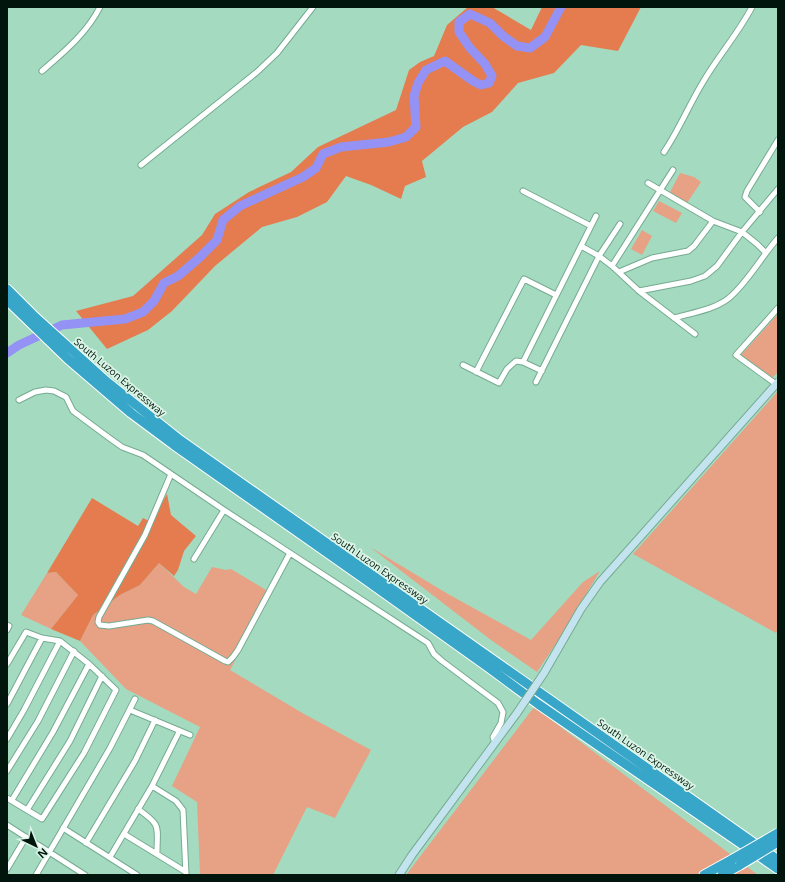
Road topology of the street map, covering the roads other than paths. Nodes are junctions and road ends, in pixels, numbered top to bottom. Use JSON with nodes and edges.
{"nodes":[{"id":1,"x":100,"y":7,"type":"edge"},
{"id":2,"x":313,"y":7,"type":"edge"},
{"id":3,"x":752,"y":7,"type":"edge"},
{"id":4,"x":42,"y":71,"type":"dead end"},
{"id":5,"x":778,"y":140,"type":"edge"},
{"id":6,"x":664,"y":152,"type":"dead end"},
{"id":7,"x":142,"y":165,"type":"dead end"},
{"id":8,"x":673,"y":170,"type":"dead end"},
{"id":9,"x":648,"y":183,"type":"dead end"},
{"id":10,"x":778,"y":189,"type":"edge"},
{"id":11,"x":660,"y":190,"type":"junction"},
{"id":12,"x":523,"y":191,"type":"dead end"},
{"id":13,"x":760,"y":212,"type":"junction"},
{"id":14,"x":596,"y":216,"type":"dead end"},
{"id":15,"x":712,"y":220,"type":"junction"},
{"id":16,"x":620,"y":224,"type":"dead end"},
{"id":17,"x":591,"y":226,"type":"junction"},
{"id":18,"x":742,"y":232,"type":"junction"},
{"id":19,"x":778,"y":238,"type":"edge"},
{"id":20,"x":581,"y":246,"type":"junction"},
{"id":21,"x":765,"y":252,"type":"junction"},
{"id":22,"x":598,"y":256,"type":"junction"},
{"id":23,"x":612,"y":266,"type":"junction"},
{"id":24,"x":619,"y":272,"type":"junction"},
{"id":25,"x":7,"y":289,"type":"edge"},
{"id":26,"x":639,"y":290,"type":"junction"},
{"id":27,"x":556,"y":295,"type":"junction"},
{"id":28,"x":7,"y":300,"type":"edge"},
{"id":29,"x":778,"y":308,"type":"edge"},
{"id":30,"x":30,"y":318,"type":"junction"},
{"id":31,"x":674,"y":318,"type":"junction"},
{"id":32,"x":695,"y":334,"type":"dead end"},
{"id":33,"x":72,"y":357,"type":"junction"},
{"id":34,"x":522,"y":362,"type":"junction"},
{"id":35,"x":462,"y":365,"type":"dead end"},
{"id":36,"x":542,"y":371,"type":"junction"},
{"id":37,"x":476,"y":372,"type":"junction"},
{"id":38,"x":536,"y":382,"type":"dead end"},
{"id":39,"x":777,"y":383,"type":"edge"},
{"id":40,"x":19,"y":400,"type":"dead end"},
{"id":41,"x":171,"y":474,"type":"junction"},
{"id":42,"x":224,"y":510,"type":"junction"},
{"id":43,"x":290,"y":553,"type":"junction"},
{"id":44,"x":194,"y":559,"type":"dead end"},
{"id":45,"x":7,"y":625,"type":"edge"},
{"id":46,"x":7,"y":630,"type":"edge"},
{"id":47,"x":42,"y":638,"type":"junction"},
{"id":48,"x":60,"y":641,"type":"junction"},
{"id":49,"x":74,"y":651,"type":"junction"},
{"id":50,"x":7,"y":664,"type":"edge"},
{"id":51,"x":89,"y":664,"type":"junction"},
{"id":52,"x":102,"y":676,"type":"junction"},
{"id":53,"x":135,"y":699,"type":"dead end"},
{"id":54,"x":7,"y":704,"type":"edge"},
{"id":55,"x":130,"y":710,"type":"junction"},
{"id":56,"x":155,"y":720,"type":"junction"},
{"id":57,"x":180,"y":732,"type":"junction"},
{"id":58,"x":190,"y":735,"type":"dead end"},
{"id":59,"x":7,"y":739,"type":"edge"},
{"id":60,"x":494,"y":742,"type":"junction"},
{"id":61,"x":7,"y":771,"type":"edge"},
{"id":62,"x":152,"y":786,"type":"junction"},
{"id":63,"x":9,"y":799,"type":"edge"},
{"id":64,"x":138,"y":809,"type":"junction"},
{"id":65,"x":27,"y":810,"type":"junction"},
{"id":66,"x":7,"y":825,"type":"edge"},
{"id":67,"x":63,"y":828,"type":"junction"},
{"id":68,"x":778,"y":833,"type":"edge"},
{"id":69,"x":124,"y":834,"type":"junction"},
{"id":70,"x":26,"y":837,"type":"junction"},
{"id":71,"x":778,"y":842,"type":"edge"},
{"id":72,"x":86,"y":843,"type":"junction"},
{"id":73,"x":50,"y":852,"type":"junction"},
{"id":74,"x":157,"y":853,"type":"junction"},
{"id":75,"x":110,"y":857,"type":"junction"},
{"id":76,"x":778,"y":860,"type":"edge"},
{"id":77,"x":9,"y":861,"type":"edge"},
{"id":78,"x":736,"y":862,"type":"junction"},
{"id":79,"x":76,"y":869,"type":"junction"},
{"id":80,"x":778,"y":869,"type":"edge"},
{"id":81,"x":7,"y":870,"type":"edge"},
{"id":82,"x":186,"y":874,"type":"edge"},
{"id":83,"x":36,"y":875,"type":"edge"},
{"id":84,"x":72,"y":875,"type":"edge"},
{"id":85,"x":85,"y":875,"type":"edge"},
{"id":86,"x":137,"y":875,"type":"edge"},
{"id":87,"x":399,"y":875,"type":"edge"},
{"id":88,"x":704,"y":875,"type":"edge"},
{"id":89,"x":722,"y":875,"type":"edge"}],
"edges":[{"from":1,"to":4,"type":"street"},
{"from":2,"to":7,"type":"street"},
{"from":3,"to":6,"type":"street"},
{"from":5,"to":13,"type":"street"},
{"from":8,"to":11,"type":"street"},
{"from":9,"to":11,"type":"street"},
{"from":10,"to":13,"type":"street"},
{"from":11,"to":15,"type":"street"},
{"from":11,"to":23,"type":"street"},
{"from":12,"to":17,"type":"street"},
{"from":13,"to":18,"type":"street"},
{"from":14,"to":17,"type":"street"},
{"from":15,"to":18,"type":"street"},
{"from":15,"to":24,"type":"street"},
{"from":16,"to":22,"type":"street"},
{"from":17,"to":20,"type":"street"},
{"from":18,"to":21,"type":"street"},
{"from":18,"to":26,"type":"street"},
{"from":19,"to":21,"type":"street"},
{"from":20,"to":22,"type":"street"},
{"from":20,"to":27,"type":"street"},
{"from":21,"to":31,"type":"street"},
{"from":22,"to":23,"type":"street"},
{"from":22,"to":36,"type":"street"},
{"from":23,"to":24,"type":"street"},
{"from":24,"to":26,"type":"street"},
{"from":25,"to":30,"type":"highway","name":"South Luzon Expressway"},
{"from":26,"to":31,"type":"street"},
{"from":27,"to":34,"type":"street"},
{"from":27,"to":37,"type":"street"},
{"from":28,"to":30,"type":"highway","name":"South Luzon Expressway"},
{"from":29,"to":39,"type":"street"},
{"from":30,"to":33,"type":"highway","name":"South Luzon Expressway"},
{"from":31,"to":32,"type":"street"},
{"from":33,"to":76,"type":"highway","name":"South Luzon Expressway"},
{"from":33,"to":80,"type":"highway","name":"South Luzon Expressway"},
{"from":34,"to":36,"type":"street"},
{"from":34,"to":37,"type":"street"},
{"from":35,"to":37,"type":"street"},
{"from":36,"to":38,"type":"street"},
{"from":39,"to":60,"type":"street","bridge":true},
{"from":40,"to":41,"type":"street"},
{"from":41,"to":42,"type":"street"},
{"from":41,"to":43,"type":"street"},
{"from":42,"to":43,"type":"street"},
{"from":42,"to":44,"type":"street"},
{"from":43,"to":60,"type":"street"},
{"from":45,"to":46,"type":"street"},
{"from":47,"to":48,"type":"street"},
{"from":47,"to":50,"type":"street"},
{"from":47,"to":54,"type":"street"},
{"from":48,"to":49,"type":"street"},
{"from":48,"to":59,"type":"street"},
{"from":49,"to":51,"type":"street"},
{"from":49,"to":61,"type":"street"},
{"from":51,"to":52,"type":"street"},
{"from":51,"to":63,"type":"street"},
{"from":52,"to":65,"type":"street"},
{"from":52,"to":65,"type":"street"},
{"from":53,"to":55,"type":"street"},
{"from":55,"to":56,"type":"street"},
{"from":55,"to":67,"type":"street"},
{"from":56,"to":57,"type":"street"},
{"from":56,"to":72,"type":"street"},
{"from":57,"to":58,"type":"street"},
{"from":57,"to":62,"type":"street"},
{"from":60,"to":87,"type":"street"},
{"from":62,"to":64,"type":"street"},
{"from":62,"to":82,"type":"street"},
{"from":63,"to":65,"type":"street"},
{"from":64,"to":69,"type":"street"},
{"from":64,"to":74,"type":"street"},
{"from":66,"to":70,"type":"street"},
{"from":67,"to":72,"type":"street"},
{"from":67,"to":73,"type":"street"},
{"from":68,"to":78,"type":"highway","bridge":true},
{"from":69,"to":74,"type":"street"},
{"from":69,"to":75,"type":"street"},
{"from":70,"to":73,"type":"street"},
{"from":70,"to":77,"type":"street"},
{"from":71,"to":78,"type":"highway","bridge":true},
{"from":72,"to":75,"type":"street"},
{"from":73,"to":79,"type":"street"},
{"from":73,"to":83,"type":"street"},
{"from":74,"to":82,"type":"street"},
{"from":75,"to":86,"type":"street"},
{"from":77,"to":81,"type":"street"},
{"from":78,"to":88,"type":"highway"},
{"from":78,"to":89,"type":"highway"},
{"from":79,"to":84,"type":"street"},
{"from":79,"to":85,"type":"street"}]}
